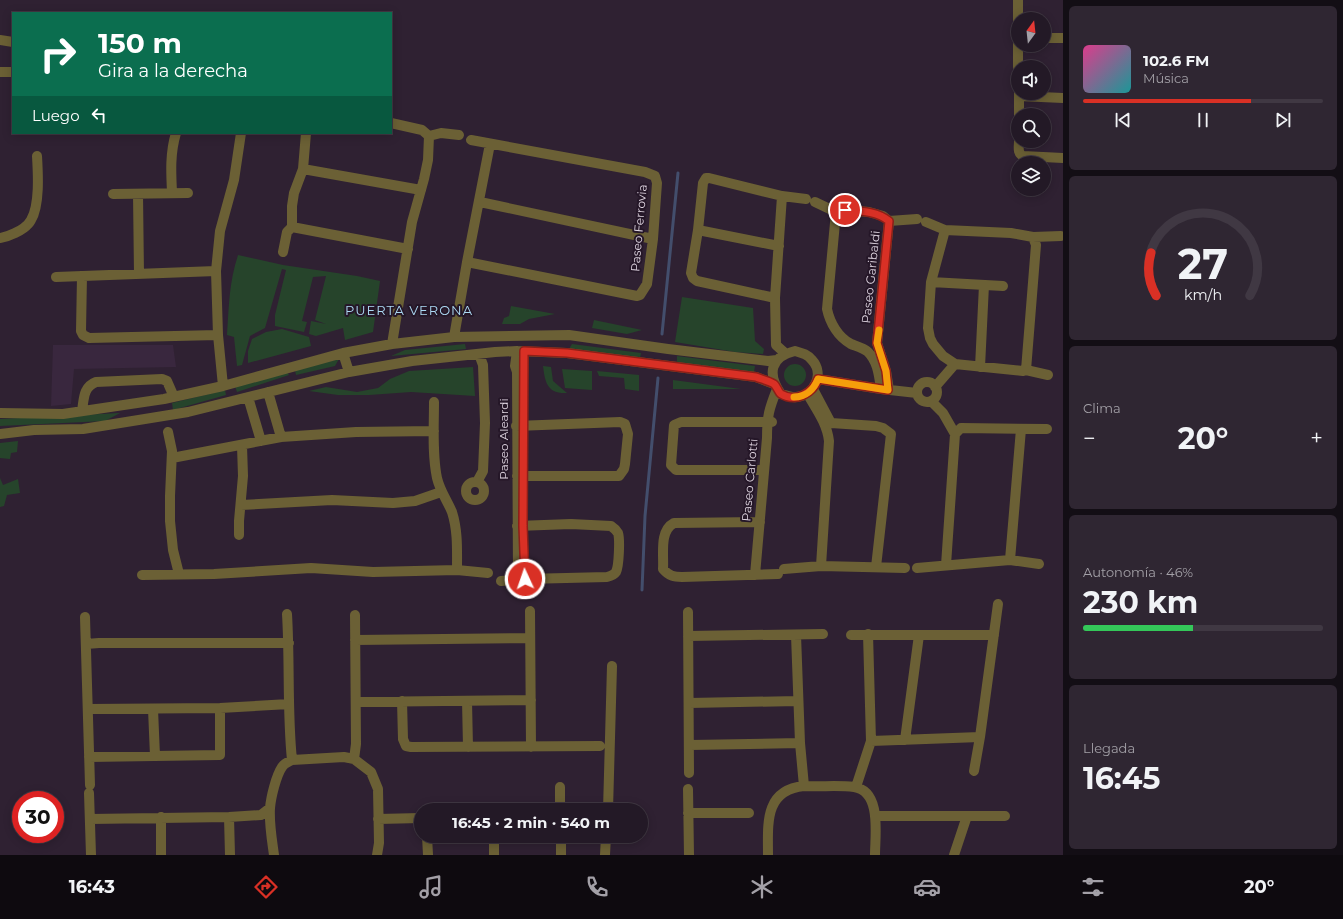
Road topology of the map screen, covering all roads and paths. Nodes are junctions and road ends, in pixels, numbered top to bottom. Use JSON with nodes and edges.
{"nodes":[{"id":1,"x":1018,"y":0,"type":"edge"},
{"id":2,"x":1018,"y":12,"type":"edge"},
{"id":3,"x":1051,"y":38,"type":"edge"},
{"id":4,"x":1063,"y":38,"type":"edge"},
{"id":5,"x":0,"y":40,"type":"edge"},
{"id":6,"x":12,"y":42,"type":"edge"},
{"id":7,"x":0,"y":72,"type":"edge"},
{"id":8,"x":12,"y":72,"type":"edge"},
{"id":9,"x":1051,"y":97,"type":"edge"},
{"id":10,"x":1063,"y":98,"type":"edge"},
{"id":11,"x":392,"y":123,"type":"edge"},
{"id":12,"x":176,"y":134,"type":"edge"},
{"id":13,"x":241,"y":134,"type":"edge"},
{"id":14,"x":306,"y":134,"type":"edge"},
{"id":15,"x":429,"y":136,"type":"junction"},
{"id":16,"x":459,"y":136,"type":"dead end"},
{"id":17,"x":471,"y":140,"type":"dead end"},
{"id":18,"x":490,"y":144,"type":"junction"},
{"id":19,"x":1019,"y":148,"type":"edge"},
{"id":20,"x":37,"y":156,"type":"dead end"},
{"id":21,"x":1063,"y":158,"type":"edge"},
{"id":22,"x":303,"y":169,"type":"junction"},
{"id":23,"x":421,"y":190,"type":"junction"},
{"id":24,"x":172,"y":192,"type":"junction"},
{"id":25,"x":188,"y":192,"type":"dead end"},
{"id":26,"x":113,"y":194,"type":"dead end"},
{"id":27,"x":138,"y":194,"type":"junction"},
{"id":28,"x":782,"y":196,"type":"junction"},
{"id":29,"x":480,"y":202,"type":"junction"},
{"id":30,"x":836,"y":212,"type":"junction"},
{"id":31,"x":889,"y":221,"type":"junction"},
{"id":32,"x":292,"y":227,"type":"junction"},
{"id":33,"x":698,"y":230,"type":"junction"},
{"id":34,"x":945,"y":230,"type":"junction"},
{"id":35,"x":1061,"y":236,"type":"dead end"},
{"id":36,"x":1033,"y":237,"type":"junction"},
{"id":37,"x":0,"y":238,"type":"edge"},
{"id":38,"x":653,"y":239,"type":"junction"},
{"id":39,"x":779,"y":246,"type":"junction"},
{"id":40,"x":408,"y":249,"type":"junction"},
{"id":41,"x":283,"y":252,"type":"dead end"},
{"id":42,"x":467,"y":262,"type":"junction"},
{"id":43,"x":216,"y":271,"type":"junction"},
{"id":44,"x":139,"y":274,"type":"junction"},
{"id":45,"x":82,"y":276,"type":"junction"},
{"id":46,"x":56,"y":277,"type":"dead end"},
{"id":47,"x":931,"y":282,"type":"junction"},
{"id":48,"x":984,"y":285,"type":"junction"},
{"id":49,"x":1003,"y":286,"type":"dead end"},
{"id":50,"x":775,"y":298,"type":"junction"},
{"id":51,"x":218,"y":335,"type":"junction"},
{"id":52,"x":569,"y":335,"type":"junction"},
{"id":53,"x":454,"y":337,"type":"junction"},
{"id":54,"x":877,"y":343,"type":"junction"},
{"id":55,"x":392,"y":344,"type":"junction"},
{"id":56,"x":520,"y":351,"type":"junction"},
{"id":57,"x":343,"y":352,"type":"junction"},
{"id":58,"x":867,"y":352,"type":"junction"},
{"id":59,"x":567,"y":353,"type":"junction"},
{"id":60,"x":478,"y":354,"type":"junction"},
{"id":61,"x":786,"y":354,"type":"junction"},
{"id":62,"x":777,"y":360,"type":"junction"},
{"id":63,"x":952,"y":362,"type":"junction"},
{"id":64,"x":980,"y":367,"type":"junction"},
{"id":65,"x":1026,"y":370,"type":"junction"},
{"id":66,"x":348,"y":372,"type":"junction"},
{"id":67,"x":1048,"y":375,"type":"dead end"},
{"id":68,"x":818,"y":379,"type":"junction"},
{"id":69,"x":933,"y":385,"type":"junction"},
{"id":70,"x":223,"y":386,"type":"junction"},
{"id":71,"x":777,"y":389,"type":"junction"},
{"id":72,"x":885,"y":390,"type":"junction"},
{"id":73,"x":810,"y":391,"type":"junction"},
{"id":74,"x":268,"y":392,"type":"junction"},
{"id":75,"x":916,"y":393,"type":"junction"},
{"id":76,"x":248,"y":397,"type":"junction"},
{"id":77,"x":169,"y":398,"type":"junction"},
{"id":78,"x":931,"y":401,"type":"junction"},
{"id":79,"x":434,"y":402,"type":"dead end"},
{"id":80,"x":82,"y":411,"type":"junction"},
{"id":81,"x":0,"y":414,"type":"edge"},
{"id":82,"x":169,"y":416,"type":"junction"},
{"id":83,"x":770,"y":421,"type":"junction"},
{"id":84,"x":829,"y":425,"type":"junction"},
{"id":85,"x":520,"y":426,"type":"junction"},
{"id":86,"x":1021,"y":429,"type":"junction"},
{"id":87,"x":1047,"y":429,"type":"dead end"},
{"id":88,"x":434,"y":431,"type":"junction"},
{"id":89,"x":168,"y":432,"type":"dead end"},
{"id":90,"x":0,"y":434,"type":"edge"},
{"id":91,"x":955,"y":434,"type":"junction"},
{"id":92,"x":281,"y":437,"type":"junction"},
{"id":93,"x":260,"y":441,"type":"junction"},
{"id":94,"x":242,"y":446,"type":"junction"},
{"id":95,"x":172,"y":458,"type":"junction"},
{"id":96,"x":764,"y":470,"type":"junction"},
{"id":97,"x":521,"y":477,"type":"junction"},
{"id":98,"x":477,"y":482,"type":"dead end"},
{"id":99,"x":441,"y":492,"type":"junction"},
{"id":100,"x":241,"y":505,"type":"junction"},
{"id":101,"x":760,"y":522,"type":"junction"},
{"id":102,"x":520,"y":526,"type":"junction"},
{"id":103,"x":239,"y":535,"type":"dead end"},
{"id":104,"x":1010,"y":560,"type":"junction"},
{"id":105,"x":1039,"y":564,"type":"dead end"},
{"id":106,"x":946,"y":565,"type":"junction"},
{"id":107,"x":821,"y":566,"type":"junction"},
{"id":108,"x":876,"y":568,"type":"junction"},
{"id":109,"x":905,"y":568,"type":"dead end"},
{"id":110,"x":917,"y":568,"type":"dead end"},
{"id":111,"x":457,"y":570,"type":"junction"},
{"id":112,"x":488,"y":573,"type":"dead end"},
{"id":113,"x":142,"y":574,"type":"dead end"},
{"id":114,"x":179,"y":574,"type":"junction"},
{"id":115,"x":755,"y":575,"type":"junction"},
{"id":116,"x":521,"y":579,"type":"junction"},
{"id":117,"x":501,"y":580,"type":"dead end"},
{"id":118,"x":998,"y":604,"type":"dead end"},
{"id":119,"x":530,"y":610,"type":"dead end"},
{"id":120,"x":688,"y":612,"type":"dead end"},
{"id":121,"x":287,"y":614,"type":"dead end"},
{"id":122,"x":355,"y":615,"type":"dead end"},
{"id":123,"x":85,"y":617,"type":"dead end"},
{"id":124,"x":823,"y":634,"type":"dead end"},
{"id":125,"x":868,"y":634,"type":"junction"},
{"id":126,"x":994,"y":634,"type":"junction"},
{"id":127,"x":796,"y":635,"type":"junction"},
{"id":128,"x":851,"y":635,"type":"dead end"},
{"id":129,"x":919,"y":635,"type":"junction"},
{"id":130,"x":688,"y":636,"type":"junction"},
{"id":131,"x":530,"y":638,"type":"junction"},
{"id":132,"x":355,"y":640,"type":"junction"},
{"id":133,"x":289,"y":643,"type":"junction"},
{"id":134,"x":86,"y":644,"type":"junction"},
{"id":135,"x":612,"y":666,"type":"dead end"},
{"id":136,"x":530,"y":700,"type":"junction"},
{"id":137,"x":402,"y":701,"type":"junction"},
{"id":138,"x":466,"y":701,"type":"junction"},
{"id":139,"x":798,"y":701,"type":"junction"},
{"id":140,"x":356,"y":702,"type":"junction"},
{"id":141,"x":689,"y":703,"type":"junction"},
{"id":142,"x":289,"y":704,"type":"junction"},
{"id":143,"x":220,"y":708,"type":"junction"},
{"id":144,"x":88,"y":709,"type":"junction"},
{"id":145,"x":153,"y":709,"type":"junction"},
{"id":146,"x":980,"y":737,"type":"junction"},
{"id":147,"x":905,"y":740,"type":"junction"},
{"id":148,"x":871,"y":741,"type":"junction"},
{"id":149,"x":800,"y":743,"type":"junction"},
{"id":150,"x":690,"y":745,"type":"junction"},
{"id":151,"x":600,"y":746,"type":"dead end"},
{"id":152,"x":468,"y":747,"type":"junction"},
{"id":153,"x":530,"y":747,"type":"junction"},
{"id":154,"x":155,"y":756,"type":"junction"},
{"id":155,"x":89,"y":757,"type":"junction"},
{"id":156,"x":354,"y":758,"type":"junction"},
{"id":157,"x":292,"y":760,"type":"junction"},
{"id":158,"x":974,"y":771,"type":"dead end"},
{"id":159,"x":689,"y":773,"type":"dead end"},
{"id":160,"x":804,"y":786,"type":"junction"},
{"id":161,"x":560,"y":787,"type":"dead end"},
{"id":162,"x":856,"y":787,"type":"junction"},
{"id":163,"x":688,"y":789,"type":"dead end"},
{"id":164,"x":560,"y":803,"type":"edge"},
{"id":165,"x":608,"y":803,"type":"edge"},
{"id":166,"x":270,"y":808,"type":"junction"},
{"id":167,"x":688,"y":813,"type":"junction"},
{"id":168,"x":749,"y":813,"type":"dead end"},
{"id":169,"x":876,"y":816,"type":"junction"},
{"id":170,"x":967,"y":816,"type":"junction"},
{"id":171,"x":1006,"y":816,"type":"dead end"},
{"id":172,"x":161,"y":817,"type":"junction"},
{"id":173,"x":414,"y":818,"type":"edge"},
{"id":174,"x":90,"y":819,"type":"junction"},
{"id":175,"x":229,"y":819,"type":"junction"},
{"id":176,"x":378,"y":819,"type":"junction"},
{"id":177,"x":270,"y":824,"type":"junction"},
{"id":178,"x":427,"y":843,"type":"edge"},
{"id":179,"x":494,"y":843,"type":"edge"},
{"id":180,"x":561,"y":843,"type":"edge"},
{"id":181,"x":606,"y":843,"type":"edge"},
{"id":182,"x":91,"y":855,"type":"edge"},
{"id":183,"x":161,"y":855,"type":"edge"},
{"id":184,"x":230,"y":855,"type":"edge"},
{"id":185,"x":274,"y":855,"type":"edge"},
{"id":186,"x":377,"y":855,"type":"edge"},
{"id":187,"x":428,"y":855,"type":"edge"},
{"id":188,"x":494,"y":855,"type":"edge"},
{"id":189,"x":561,"y":855,"type":"edge"},
{"id":190,"x":605,"y":855,"type":"edge"},
{"id":191,"x":689,"y":855,"type":"edge"},
{"id":192,"x":768,"y":855,"type":"edge"},
{"id":193,"x":875,"y":855,"type":"edge"},
{"id":194,"x":954,"y":855,"type":"edge"}],
"edges":[{"from":1,"to":2,"type":"street"},
{"from":3,"to":4,"type":"street"},
{"from":5,"to":6,"type":"street"},
{"from":7,"to":8,"type":"street"},
{"from":9,"to":10,"type":"street"},
{"from":11,"to":15,"type":"street"},
{"from":12,"to":24,"type":"street"},
{"from":13,"to":43,"type":"street"},
{"from":14,"to":22,"type":"street"},
{"from":15,"to":16,"type":"street"},
{"from":15,"to":23,"type":"street"},
{"from":17,"to":18,"type":"street"},
{"from":18,"to":29,"type":"street"},
{"from":18,"to":38,"type":"street","name":"Paseo Ferrovia"},
{"from":19,"to":21,"type":"street"},
{"from":20,"to":37,"type":"street"},
{"from":22,"to":23,"type":"street"},
{"from":22,"to":32,"type":"street"},
{"from":23,"to":40,"type":"street"},
{"from":24,"to":25,"type":"street"},
{"from":24,"to":27,"type":"street"},
{"from":26,"to":27,"type":"street"},
{"from":27,"to":44,"type":"street"},
{"from":28,"to":30,"type":"street","name":"Paseo Garibaldi"},
{"from":28,"to":33,"type":"street","name":"Paseo Garibaldi"},
{"from":28,"to":39,"type":"street"},
{"from":29,"to":38,"type":"street"},
{"from":29,"to":42,"type":"street"},
{"from":30,"to":31,"type":"street","name":"Paseo Garibaldi"},
{"from":30,"to":58,"type":"street"},
{"from":31,"to":34,"type":"street"},
{"from":31,"to":54,"type":"street","name":"Paseo Garibaldi"},
{"from":32,"to":40,"type":"street"},
{"from":32,"to":41,"type":"street"},
{"from":33,"to":39,"type":"street"},
{"from":33,"to":50,"type":"street"},
{"from":34,"to":36,"type":"street"},
{"from":34,"to":47,"type":"street"},
{"from":35,"to":36,"type":"street"},
{"from":36,"to":65,"type":"street"},
{"from":38,"to":42,"type":"street","name":"Paseo Ferrovia"},
{"from":39,"to":50,"type":"street"},
{"from":40,"to":55,"type":"street"},
{"from":42,"to":53,"type":"street"},
{"from":43,"to":44,"type":"street"},
{"from":43,"to":51,"type":"street"},
{"from":44,"to":45,"type":"street"},
{"from":45,"to":46,"type":"street"},
{"from":45,"to":51,"type":"street"},
{"from":47,"to":48,"type":"street"},
{"from":47,"to":63,"type":"street"},
{"from":48,"to":49,"type":"street"},
{"from":48,"to":64,"type":"street"},
{"from":50,"to":61,"type":"street"},
{"from":51,"to":70,"type":"street"},
{"from":52,"to":53,"type":"street"},
{"from":52,"to":59,"type":"street"},
{"from":52,"to":62,"type":"street"},
{"from":53,"to":55,"type":"street"},
{"from":54,"to":58,"type":"street"},
{"from":54,"to":72,"type":"street","name":"Paseo Garibaldi"},
{"from":55,"to":57,"type":"street"},
{"from":56,"to":59,"type":"street"},
{"from":56,"to":60,"type":"street"},
{"from":56,"to":85,"type":"street","name":"Paseo Aleardi"},
{"from":57,"to":66,"type":"street"},
{"from":57,"to":70,"type":"street"},
{"from":58,"to":72,"type":"street"},
{"from":59,"to":71,"type":"street"},
{"from":60,"to":66,"type":"street"},
{"from":60,"to":98,"type":"street"},
{"from":61,"to":62,"type":"street"},
{"from":61,"to":68,"type":"street"},
{"from":62,"to":71,"type":"street"},
{"from":63,"to":64,"type":"street"},
{"from":63,"to":69,"type":"street"},
{"from":64,"to":65,"type":"street"},
{"from":65,"to":67,"type":"street"},
{"from":66,"to":74,"type":"street"},
{"from":68,"to":72,"type":"street"},
{"from":68,"to":73,"type":"street"},
{"from":69,"to":75,"type":"street"},
{"from":69,"to":78,"type":"street"},
{"from":70,"to":77,"type":"street"},
{"from":71,"to":73,"type":"street"},
{"from":71,"to":83,"type":"street"},
{"from":72,"to":75,"type":"street"},
{"from":73,"to":84,"type":"street"},
{"from":74,"to":76,"type":"street"},
{"from":74,"to":92,"type":"street"},
{"from":75,"to":78,"type":"street"},
{"from":76,"to":82,"type":"street"},
{"from":76,"to":93,"type":"street"},
{"from":77,"to":80,"type":"street"},
{"from":77,"to":80,"type":"street"},
{"from":77,"to":82,"type":"street"},
{"from":78,"to":91,"type":"street"},
{"from":79,"to":88,"type":"street"},
{"from":80,"to":81,"type":"street"},
{"from":82,"to":90,"type":"street"},
{"from":83,"to":96,"type":"street","name":"Paseo Carlotti"},
{"from":83,"to":96,"type":"street"},
{"from":84,"to":107,"type":"street"},
{"from":84,"to":108,"type":"street"},
{"from":85,"to":97,"type":"street","name":"Paseo Aleardi"},
{"from":85,"to":97,"type":"street"},
{"from":86,"to":87,"type":"street"},
{"from":86,"to":91,"type":"street"},
{"from":86,"to":104,"type":"street"},
{"from":88,"to":92,"type":"street"},
{"from":88,"to":99,"type":"street"},
{"from":89,"to":95,"type":"street"},
{"from":91,"to":106,"type":"street"},
{"from":92,"to":93,"type":"street"},
{"from":93,"to":94,"type":"street"},
{"from":94,"to":95,"type":"street"},
{"from":94,"to":100,"type":"street"},
{"from":95,"to":114,"type":"street"},
{"from":96,"to":101,"type":"street","name":"Paseo Carlotti"},
{"from":97,"to":102,"type":"street","name":"Paseo Aleardi"},
{"from":99,"to":100,"type":"street"},
{"from":99,"to":111,"type":"street"},
{"from":100,"to":103,"type":"street"},
{"from":101,"to":115,"type":"street","name":"Paseo Carlotti"},
{"from":101,"to":115,"type":"street"},
{"from":102,"to":116,"type":"street","name":"Paseo Aleardi"},
{"from":102,"to":116,"type":"street"},
{"from":104,"to":105,"type":"street"},
{"from":104,"to":106,"type":"street"},
{"from":106,"to":110,"type":"street"},
{"from":107,"to":108,"type":"street"},
{"from":107,"to":115,"type":"street"},
{"from":108,"to":109,"type":"street"},
{"from":111,"to":112,"type":"street"},
{"from":111,"to":114,"type":"street"},
{"from":113,"to":114,"type":"street"},
{"from":116,"to":117,"type":"street"},
{"from":118,"to":126,"type":"street"},
{"from":119,"to":131,"type":"street"},
{"from":120,"to":130,"type":"street"},
{"from":121,"to":133,"type":"street"},
{"from":122,"to":132,"type":"street"},
{"from":123,"to":134,"type":"street"},
{"from":124,"to":127,"type":"street"},
{"from":125,"to":128,"type":"street"},
{"from":125,"to":129,"type":"street"},
{"from":125,"to":148,"type":"street"},
{"from":126,"to":129,"type":"street"},
{"from":126,"to":146,"type":"street"},
{"from":127,"to":130,"type":"street"},
{"from":127,"to":139,"type":"street"},
{"from":129,"to":147,"type":"street"},
{"from":130,"to":141,"type":"street"},
{"from":131,"to":132,"type":"street"},
{"from":131,"to":136,"type":"street"},
{"from":132,"to":140,"type":"street"},
{"from":133,"to":134,"type":"street"},
{"from":133,"to":142,"type":"street"},
{"from":134,"to":144,"type":"street"},
{"from":135,"to":165,"type":"street"},
{"from":136,"to":138,"type":"street"},
{"from":136,"to":153,"type":"street"},
{"from":137,"to":138,"type":"street"},
{"from":137,"to":140,"type":"street"},
{"from":137,"to":152,"type":"street"},
{"from":138,"to":152,"type":"street"},
{"from":139,"to":141,"type":"street"},
{"from":139,"to":149,"type":"street"},
{"from":140,"to":156,"type":"street"},
{"from":141,"to":150,"type":"street"},
{"from":142,"to":143,"type":"street"},
{"from":142,"to":157,"type":"street"},
{"from":143,"to":145,"type":"street"},
{"from":143,"to":154,"type":"street"},
{"from":144,"to":145,"type":"street"},
{"from":144,"to":155,"type":"street"},
{"from":145,"to":154,"type":"street"},
{"from":146,"to":147,"type":"street"},
{"from":146,"to":158,"type":"street"},
{"from":147,"to":148,"type":"street"},
{"from":148,"to":162,"type":"street"},
{"from":149,"to":150,"type":"street"},
{"from":149,"to":160,"type":"street"},
{"from":150,"to":159,"type":"street"},
{"from":151,"to":153,"type":"street"},
{"from":152,"to":153,"type":"street"},
{"from":154,"to":155,"type":"street"},
{"from":155,"to":174,"type":"street"},
{"from":156,"to":157,"type":"street"},
{"from":156,"to":176,"type":"street"},
{"from":157,"to":166,"type":"street"},
{"from":160,"to":162,"type":"street"},
{"from":160,"to":192,"type":"street"},
{"from":161,"to":164,"type":"street"},
{"from":162,"to":169,"type":"street"},
{"from":163,"to":167,"type":"street"},
{"from":166,"to":175,"type":"street"},
{"from":166,"to":177,"type":"street"},
{"from":167,"to":168,"type":"street"},
{"from":167,"to":191,"type":"street"},
{"from":169,"to":170,"type":"street"},
{"from":169,"to":193,"type":"street"},
{"from":170,"to":171,"type":"street"},
{"from":170,"to":194,"type":"street"},
{"from":172,"to":174,"type":"street"},
{"from":172,"to":175,"type":"street"},
{"from":172,"to":183,"type":"street"},
{"from":173,"to":176,"type":"street"},
{"from":174,"to":182,"type":"street"},
{"from":175,"to":177,"type":"street"},
{"from":175,"to":184,"type":"street"},
{"from":176,"to":186,"type":"street"},
{"from":177,"to":185,"type":"street"},
{"from":178,"to":187,"type":"street"},
{"from":179,"to":188,"type":"street"},
{"from":180,"to":189,"type":"street"},
{"from":181,"to":190,"type":"street"}]}
